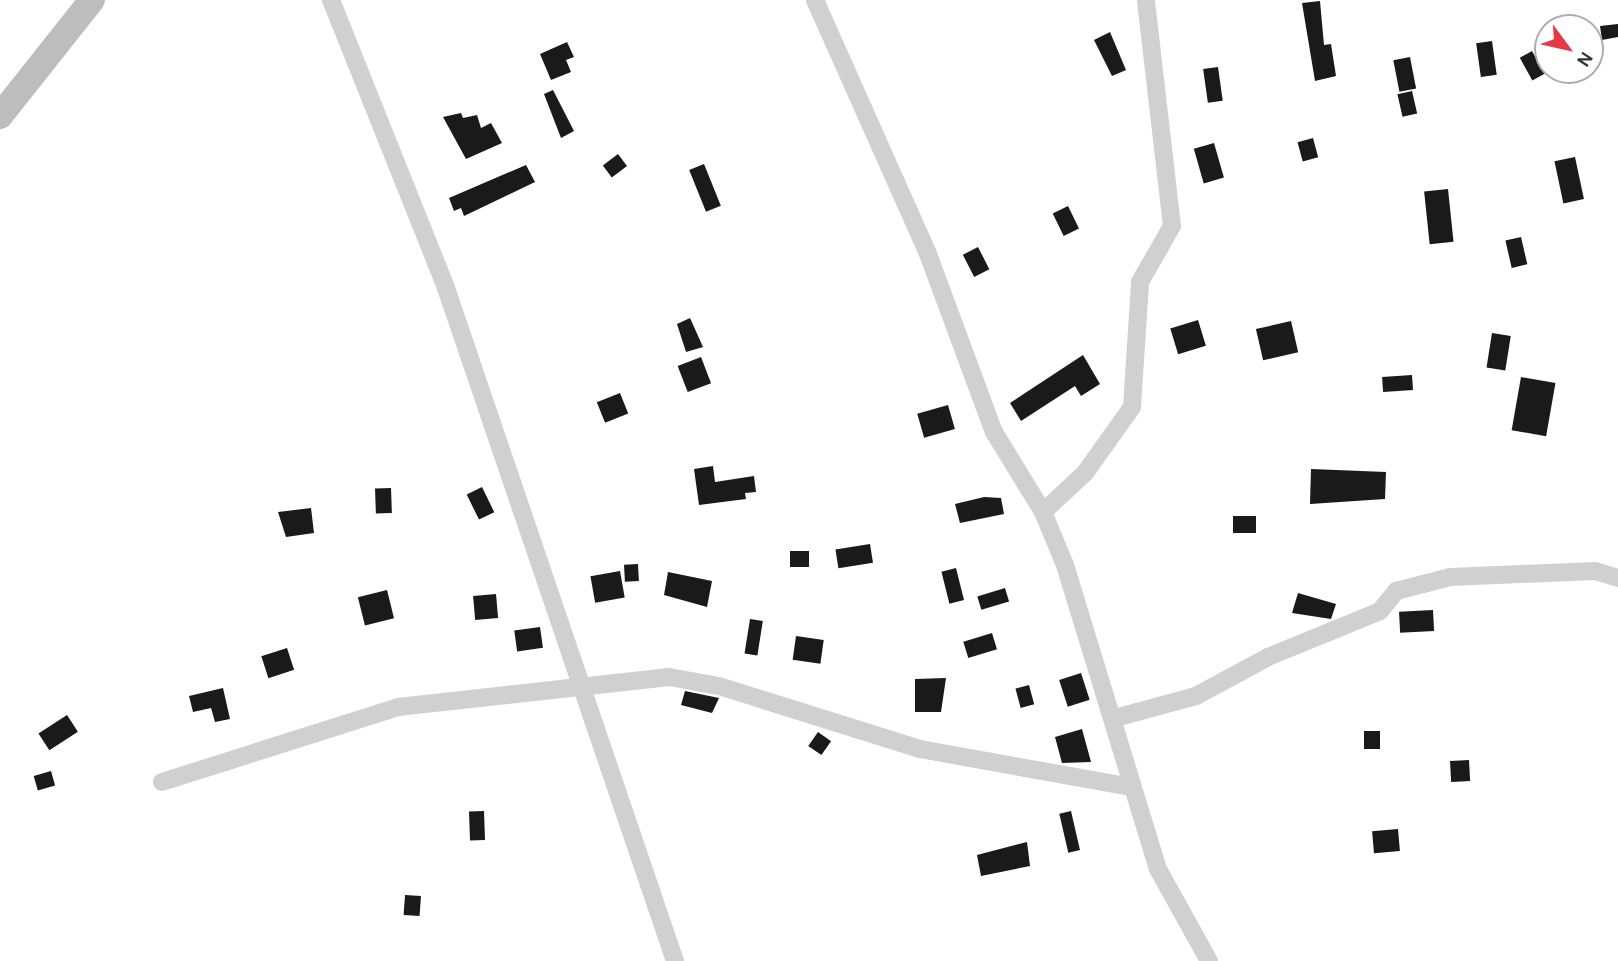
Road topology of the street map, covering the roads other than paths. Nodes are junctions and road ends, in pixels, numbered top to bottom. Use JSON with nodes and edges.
{"nodes":[{"id":1,"x":92,"y":0,"type":"edge"},
{"id":2,"x":331,"y":0,"type":"edge"},
{"id":3,"x":815,"y":0,"type":"edge"},
{"id":4,"x":1146,"y":0,"type":"edge"},
{"id":5,"x":0,"y":116,"type":"edge"},
{"id":6,"x":1043,"y":512,"type":"junction"},
{"id":7,"x":1618,"y":578,"type":"edge"},
{"id":8,"x":584,"y":683,"type":"junction"},
{"id":9,"x":1115,"y":718,"type":"junction"},
{"id":10,"x":162,"y":782,"type":"dead end"},
{"id":11,"x":1131,"y":787,"type":"junction"},
{"id":12,"x":675,"y":961,"type":"edge"},
{"id":13,"x":1209,"y":961,"type":"edge"}],
"edges":[{"from":1,"to":5,"type":"street"},
{"from":2,"to":8,"type":"street"},
{"from":3,"to":6,"type":"street"},
{"from":4,"to":6,"type":"street"},
{"from":6,"to":9,"type":"street"},
{"from":7,"to":9,"type":"street"},
{"from":8,"to":10,"type":"street"},
{"from":8,"to":11,"type":"street"},
{"from":8,"to":12,"type":"street"},
{"from":9,"to":11,"type":"street"},
{"from":11,"to":13,"type":"street"}]}
